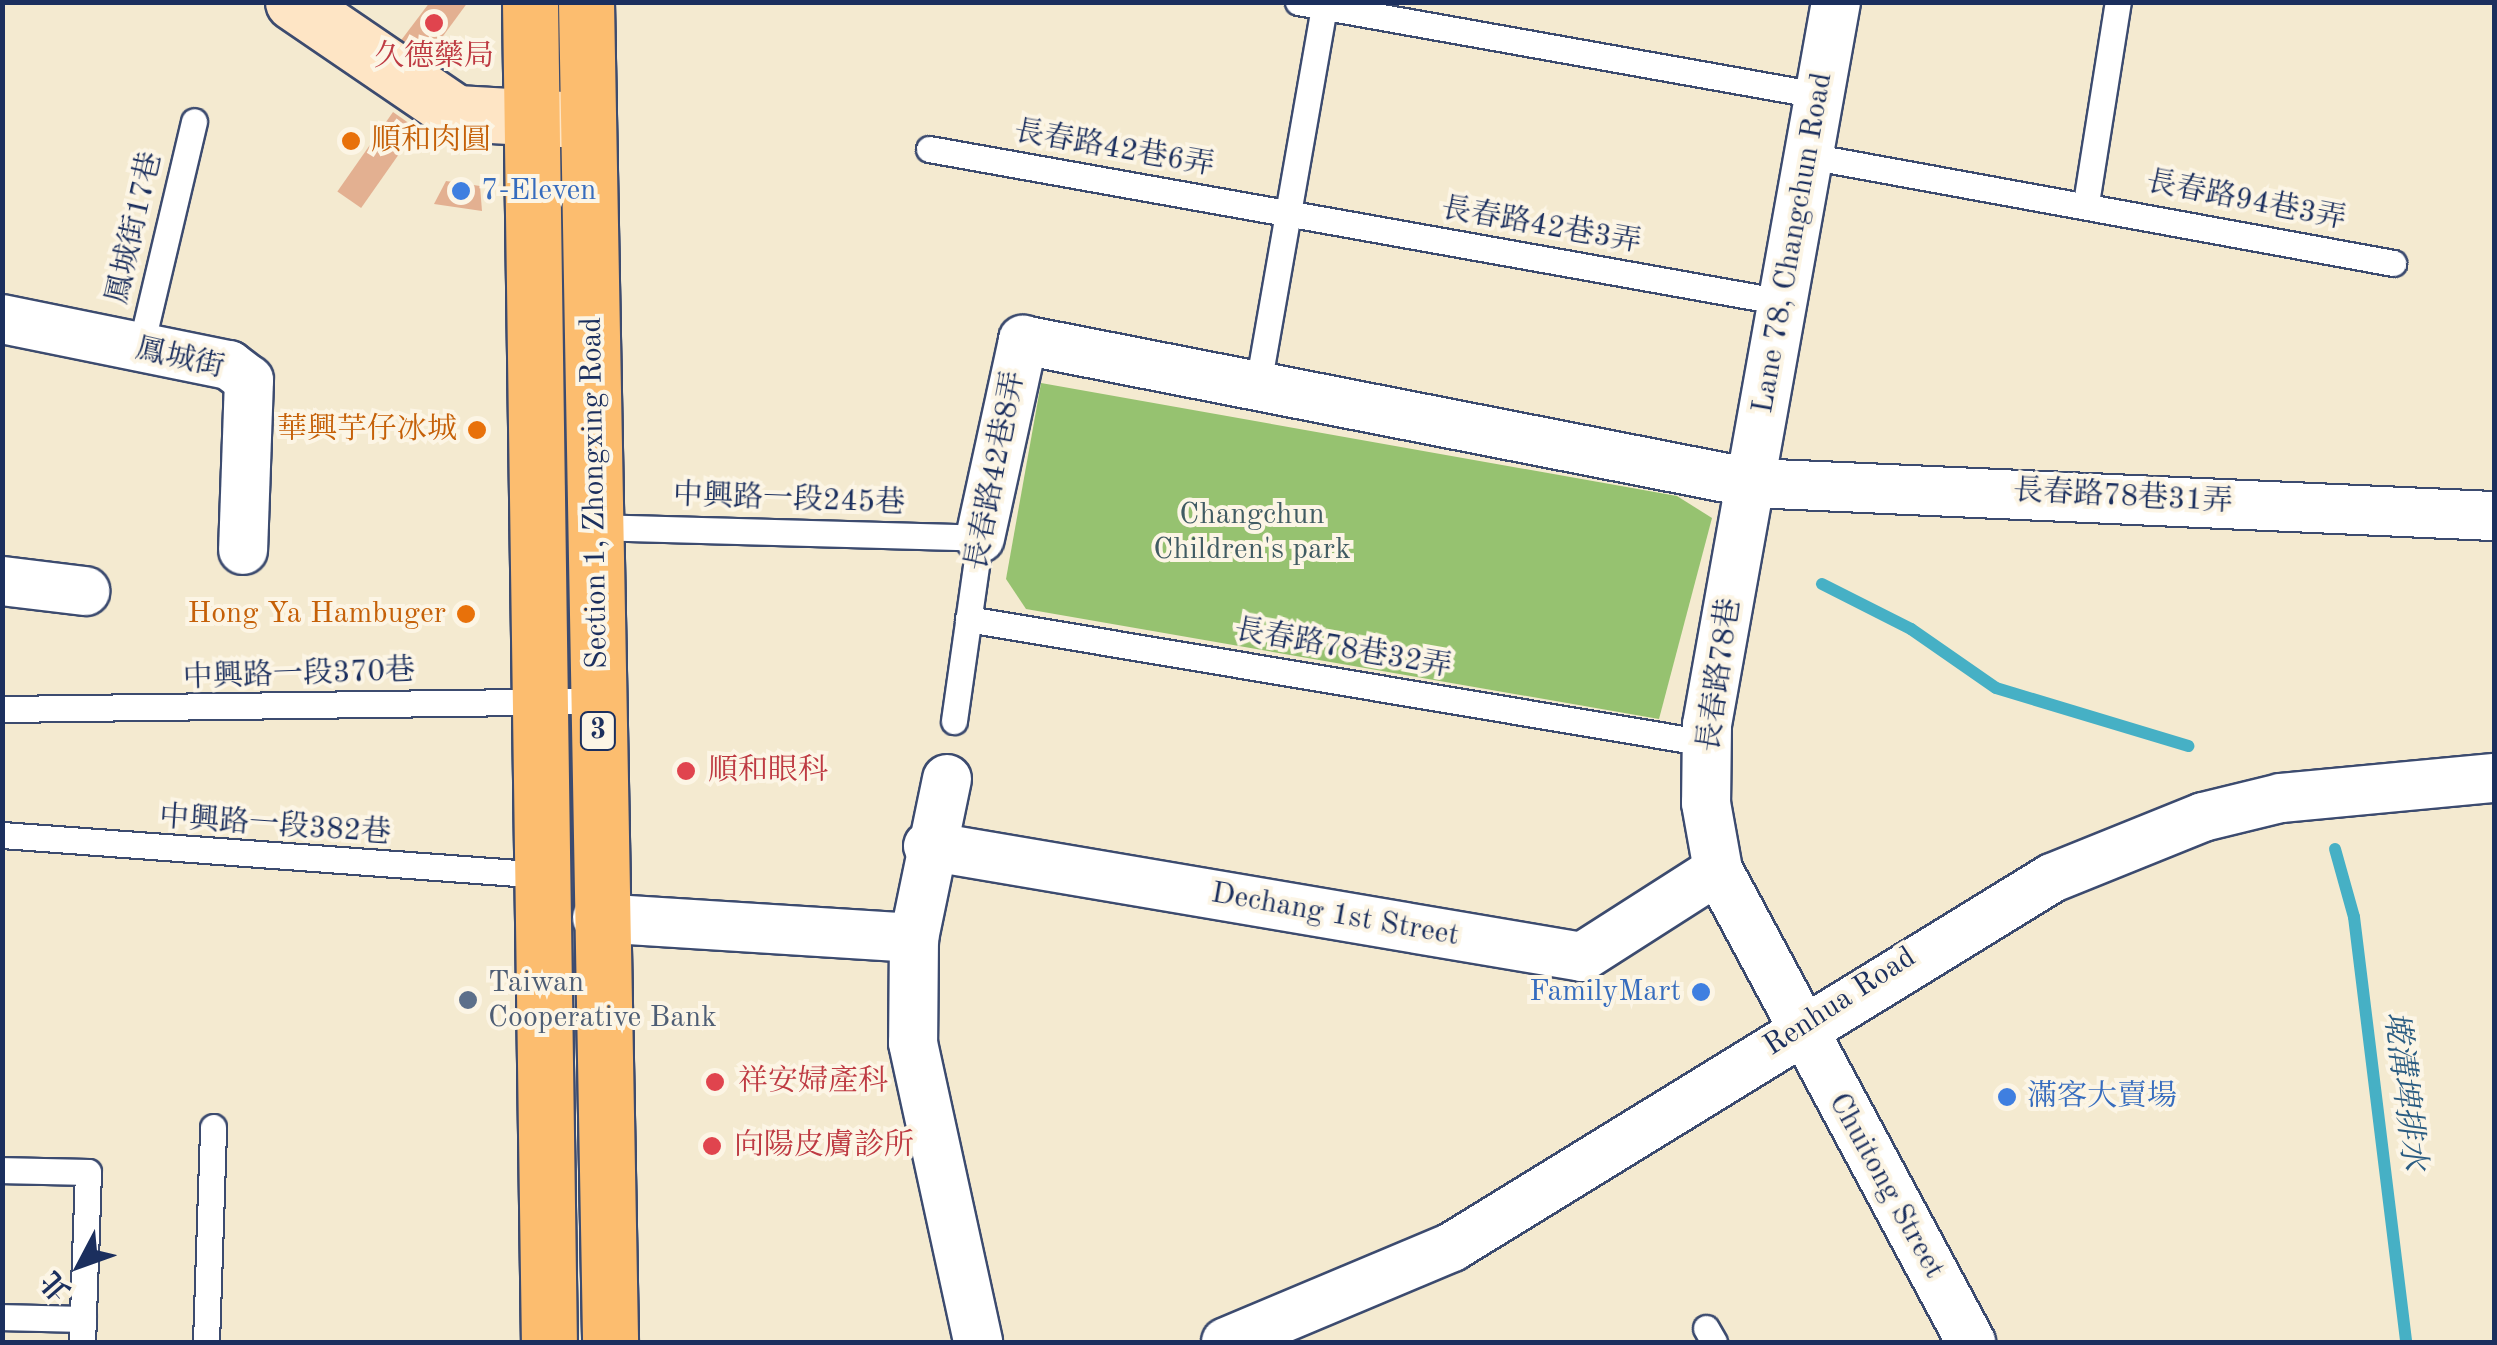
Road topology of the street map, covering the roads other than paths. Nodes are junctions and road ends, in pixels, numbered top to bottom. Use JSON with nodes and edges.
{"nodes":[{"id":1,"x":293,"y":2,"type":"edge"},
{"id":2,"x":530,"y":2,"type":"edge"},
{"id":3,"x":586,"y":2,"type":"edge"},
{"id":4,"x":1836,"y":2,"type":"edge"},
{"id":5,"x":2118,"y":2,"type":"edge"},
{"id":6,"x":1315,"y":4,"type":"edge"},
{"id":7,"x":1818,"y":95,"type":"junction"},
{"id":8,"x":194,"y":121,"type":"dead end"},
{"id":9,"x":558,"y":121,"type":"junction"},
{"id":10,"x":929,"y":149,"type":"dead end"},
{"id":11,"x":1809,"y":156,"type":"junction"},
{"id":12,"x":2086,"y":202,"type":"junction"},
{"id":13,"x":1288,"y":214,"type":"junction"},
{"id":14,"x":2393,"y":263,"type":"dead end"},
{"id":15,"x":1783,"y":302,"type":"junction"},
{"id":16,"x":2,"y":320,"type":"edge"},
{"id":17,"x":140,"y":350,"type":"junction"},
{"id":18,"x":1258,"y":384,"type":"junction"},
{"id":19,"x":1752,"y":483,"type":"junction"},
{"id":20,"x":2494,"y":516,"type":"edge"},
{"id":21,"x":595,"y":527,"type":"junction"},
{"id":22,"x":980,"y":538,"type":"junction"},
{"id":23,"x":243,"y":550,"type":"dead end"},
{"id":24,"x":2,"y":581,"type":"edge"},
{"id":25,"x":85,"y":591,"type":"dead end"},
{"id":26,"x":968,"y":619,"type":"junction"},
{"id":27,"x":541,"y":700,"type":"junction"},
{"id":28,"x":598,"y":702,"type":"junction"},
{"id":29,"x":2,"y":709,"type":"edge"},
{"id":30,"x":954,"y":721,"type":"dead end"},
{"id":31,"x":1706,"y":743,"type":"junction"},
{"id":32,"x":2494,"y":778,"type":"edge"},
{"id":33,"x":947,"y":779,"type":"dead end"},
{"id":34,"x":2,"y":835,"type":"edge"},
{"id":35,"x":928,"y":846,"type":"junction"},
{"id":36,"x":1718,"y":870,"type":"junction"},
{"id":37,"x":544,"y":875,"type":"junction"},
{"id":38,"x":598,"y":918,"type":"junction"},
{"id":39,"x":914,"y":938,"type":"junction"},
{"id":40,"x":1800,"y":1028,"type":"junction"},
{"id":41,"x":212,"y":1127,"type":"dead end"},
{"id":42,"x":2,"y":1170,"type":"edge"},
{"id":43,"x":2,"y":1317,"type":"edge"},
{"id":44,"x":82,"y":1331,"type":"edge"},
{"id":45,"x":1246,"y":1339,"type":"edge"},
{"id":46,"x":206,"y":1342,"type":"edge"},
{"id":47,"x":549,"y":1342,"type":"edge"},
{"id":48,"x":610,"y":1342,"type":"edge"},
{"id":49,"x":978,"y":1342,"type":"edge"},
{"id":50,"x":1972,"y":1342,"type":"edge"}],
"edges":[{"from":1,"to":9,"type":"street"},
{"from":2,"to":9,"type":"main road","name":"Section 1, Zhongxing Road","number":"3"},
{"from":3,"to":9,"type":"main road","name":"Section 1, Zhongxing Road","number":"3"},
{"from":4,"to":7,"type":"street","name":"Lane 78, Changchun Road"},
{"from":5,"to":12,"type":"lane"},
{"from":6,"to":7,"type":"lane"},
{"from":6,"to":13,"type":"lane"},
{"from":7,"to":11,"type":"street","name":"Lane 78, Changchun Road"},
{"from":8,"to":17,"type":"lane","name":"鳳城街17巷"},
{"from":9,"to":21,"type":"main road","name":"Section 1, Zhongxing Road","number":"3"},
{"from":9,"to":27,"type":"main road","name":"Section 1, Zhongxing Road","number":"3"},
{"from":10,"to":13,"type":"lane","name":"長春路42巷6弄"},
{"from":11,"to":12,"type":"lane","name":"長春路94巷3弄"},
{"from":11,"to":15,"type":"street","name":"Lane 78, Changchun Road"},
{"from":12,"to":14,"type":"lane","name":"長春路94巷3弄"},
{"from":13,"to":15,"type":"lane","name":"長春路42巷3弄"},
{"from":13,"to":18,"type":"lane"},
{"from":15,"to":19,"type":"street","name":"Lane 78, Changchun Road"},
{"from":16,"to":17,"type":"street","name":"鳳城街"},
{"from":17,"to":23,"type":"street","name":"鳳城街"},
{"from":18,"to":19,"type":"street","name":"長春路78巷31弄"},
{"from":18,"to":22,"type":"street","name":"長春路42巷8弄"},
{"from":19,"to":20,"type":"street","name":"長春路78巷31弄"},
{"from":19,"to":31,"type":"street","name":"長春路78巷"},
{"from":21,"to":22,"type":"lane","name":"中興路一段245巷"},
{"from":21,"to":28,"type":"main road","name":"Section 1, Zhongxing Road","number":"3"},
{"from":22,"to":26,"type":"lane","name":"長春路42巷8弄"},
{"from":24,"to":25,"type":"street"},
{"from":26,"to":30,"type":"lane","name":"長春路42巷8弄"},
{"from":26,"to":31,"type":"lane","name":"長春路78巷32弄"},
{"from":27,"to":28,"type":"lane","name":"中興路一段370巷"},
{"from":27,"to":29,"type":"lane","name":"中興路一段370巷"},
{"from":27,"to":37,"type":"main road","name":"Section 1, Zhongxing Road","number":"3"},
{"from":28,"to":38,"type":"main road","name":"Section 1, Zhongxing Road","number":"3"},
{"from":31,"to":36,"type":"street","name":"長春路78巷"},
{"from":32,"to":40,"type":"street","name":"Renhua Road"},
{"from":33,"to":35,"type":"street"},
{"from":34,"to":37,"type":"lane","name":"中興路一段382巷"},
{"from":35,"to":36,"type":"street","name":"Dechang 1st Street"},
{"from":35,"to":39,"type":"street"},
{"from":36,"to":40,"type":"street","name":"長春路78巷"},
{"from":37,"to":47,"type":"main road","name":"Section 1, Zhongxing Road","number":"3"},
{"from":38,"to":39,"type":"street"},
{"from":38,"to":48,"type":"main road","name":"Section 1, Zhongxing Road","number":"3"},
{"from":39,"to":49,"type":"street"},
{"from":40,"to":45,"type":"street","name":"Renhua Road"},
{"from":40,"to":50,"type":"street","name":"Chuitong Street"},
{"from":41,"to":46,"type":"lane"},
{"from":42,"to":44,"type":"lane"},
{"from":43,"to":44,"type":"lane"}]}
